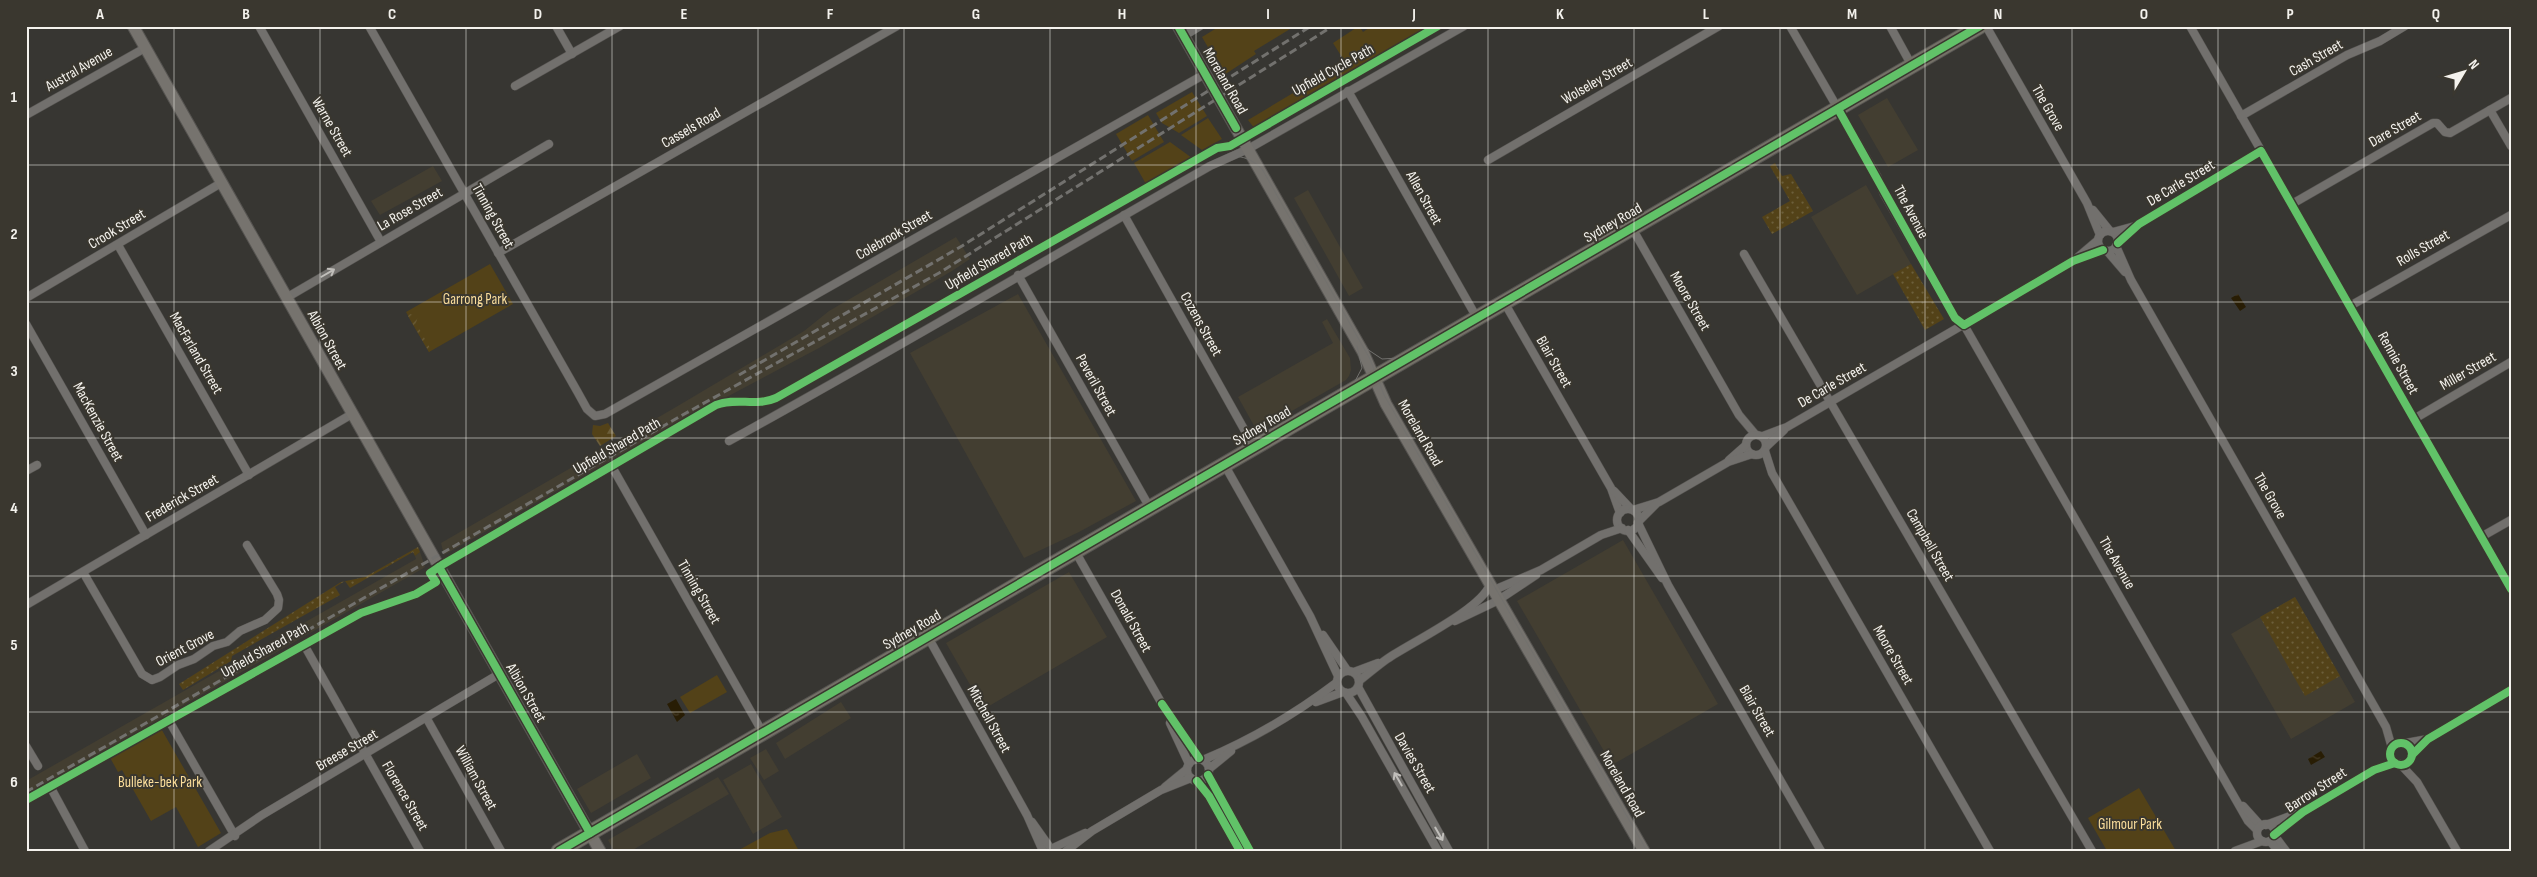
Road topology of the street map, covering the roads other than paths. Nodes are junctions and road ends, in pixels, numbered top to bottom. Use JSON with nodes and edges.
{"nodes":[{"id":1,"x":133,"y":26,"type":"edge"},
{"id":2,"x":259,"y":26,"type":"edge"},
{"id":3,"x":370,"y":26,"type":"edge"},
{"id":4,"x":556,"y":26,"type":"edge"},
{"id":5,"x":620,"y":26,"type":"edge"},
{"id":6,"x":897,"y":26,"type":"edge"},
{"id":7,"x":1200,"y":26,"type":"edge"},
{"id":8,"x":1464,"y":26,"type":"edge"},
{"id":9,"x":1719,"y":26,"type":"edge"},
{"id":10,"x":1790,"y":26,"type":"edge"},
{"id":11,"x":1890,"y":26,"type":"edge"},
{"id":12,"x":1980,"y":26,"type":"edge"},
{"id":13,"x":1986,"y":26,"type":"edge"},
{"id":14,"x":2190,"y":26,"type":"edge"},
{"id":15,"x":2405,"y":26,"type":"edge"},
{"id":16,"x":1181,"y":31,"type":"edge"},
{"id":17,"x":145,"y":48,"type":"junction"},
{"id":18,"x":572,"y":54,"type":"junction"},
{"id":19,"x":1912,"y":66,"type":"junction"},
{"id":20,"x":1206,"y":74,"type":"junction"},
{"id":21,"x":515,"y":86,"type":"dead end"},
{"id":22,"x":1348,"y":91,"type":"junction"},
{"id":23,"x":2511,"y":98,"type":"edge"},
{"id":24,"x":1838,"y":109,"type":"junction"},
{"id":25,"x":2490,"y":110,"type":"junction"},
{"id":26,"x":26,"y":115,"type":"edge"},
{"id":27,"x":2242,"y":116,"type":"junction"},
{"id":28,"x":549,"y":144,"type":"dead end"},
{"id":29,"x":2511,"y":146,"type":"edge"},
{"id":30,"x":1248,"y":149,"type":"junction"},
{"id":31,"x":2262,"y":151,"type":"junction"},
{"id":32,"x":1488,"y":160,"type":"dead end"},
{"id":33,"x":221,"y":183,"type":"junction"},
{"id":34,"x":465,"y":193,"type":"junction"},
{"id":35,"x":2087,"y":203,"type":"junction"},
{"id":36,"x":2292,"y":204,"type":"junction"},
{"id":37,"x":2511,"y":215,"type":"edge"},
{"id":38,"x":1124,"y":216,"type":"junction"},
{"id":39,"x":2139,"y":224,"type":"junction"},
{"id":40,"x":1632,"y":228,"type":"junction"},
{"id":41,"x":2111,"y":232,"type":"junction"},
{"id":42,"x":2099,"y":237,"type":"junction"},
{"id":43,"x":381,"y":242,"type":"junction"},
{"id":44,"x":118,"y":245,"type":"junction"},
{"id":45,"x":2117,"y":245,"type":"junction"},
{"id":46,"x":2105,"y":250,"type":"junction"},
{"id":47,"x":498,"y":253,"type":"junction"},
{"id":48,"x":1744,"y":254,"type":"dead end"},
{"id":49,"x":2073,"y":262,"type":"junction"},
{"id":50,"x":1018,"y":275,"type":"junction"},
{"id":51,"x":2131,"y":280,"type":"junction"},
{"id":52,"x":26,"y":298,"type":"edge"},
{"id":53,"x":286,"y":298,"type":"junction"},
{"id":54,"x":1504,"y":302,"type":"junction"},
{"id":55,"x":2350,"y":306,"type":"junction"},
{"id":56,"x":1477,"y":318,"type":"junction"},
{"id":57,"x":1955,"y":318,"type":"dead end"},
{"id":58,"x":26,"y":324,"type":"edge"},
{"id":59,"x":1964,"y":325,"type":"junction"},
{"id":60,"x":2511,"y":362,"type":"edge"},
{"id":61,"x":1374,"y":378,"type":"junction"},
{"id":62,"x":1831,"y":402,"type":"junction"},
{"id":63,"x":352,"y":414,"type":"junction"},
{"id":64,"x":1739,"y":415,"type":"junction"},
{"id":65,"x":595,"y":416,"type":"joint"},
{"id":66,"x":2414,"y":419,"type":"junction"},
{"id":67,"x":1787,"y":427,"type":"junction"},
{"id":68,"x":1759,"y":435,"type":"junction"},
{"id":69,"x":729,"y":442,"type":"dead end"},
{"id":70,"x":1747,"y":442,"type":"junction"},
{"id":71,"x":1254,"y":447,"type":"junction"},
{"id":72,"x":1766,"y":448,"type":"junction"},
{"id":73,"x":1754,"y":455,"type":"junction"},
{"id":74,"x":1728,"y":462,"type":"junction"},
{"id":75,"x":1224,"y":464,"type":"junction"},
{"id":76,"x":36,"y":465,"type":"dead end"},
{"id":77,"x":612,"y":466,"type":"dead end"},
{"id":78,"x":26,"y":471,"type":"edge"},
{"id":79,"x":1772,"y":473,"type":"junction"},
{"id":80,"x":249,"y":475,"type":"junction"},
{"id":81,"x":1611,"y":488,"type":"junction"},
{"id":82,"x":1659,"y":502,"type":"junction"},
{"id":83,"x":1150,"y":508,"type":"junction"},
{"id":84,"x":1632,"y":510,"type":"junction"},
{"id":85,"x":1619,"y":516,"type":"junction"},
{"id":86,"x":2511,"y":520,"type":"edge"},
{"id":87,"x":1638,"y":523,"type":"junction"},
{"id":88,"x":1625,"y":529,"type":"junction"},
{"id":89,"x":146,"y":535,"type":"junction"},
{"id":90,"x":1601,"y":536,"type":"junction"},
{"id":91,"x":2481,"y":537,"type":"junction"},
{"id":92,"x":247,"y":545,"type":"dead end"},
{"id":93,"x":1076,"y":551,"type":"junction"},
{"id":94,"x":83,"y":572,"type":"junction"},
{"id":95,"x":1668,"y":585,"type":"junction"},
{"id":96,"x":2511,"y":589,"type":"edge"},
{"id":97,"x":1494,"y":591,"type":"junction"},
{"id":98,"x":26,"y":605,"type":"edge"},
{"id":99,"x":1312,"y":619,"type":"junction"},
{"id":100,"x":1440,"y":627,"type":"junction"},
{"id":101,"x":928,"y":636,"type":"junction"},
{"id":102,"x":307,"y":650,"type":"dead end"},
{"id":103,"x":1386,"y":659,"type":"junction"},
{"id":104,"x":1351,"y":671,"type":"junction"},
{"id":105,"x":499,"y":674,"type":"junction"},
{"id":106,"x":1337,"y":680,"type":"junction"},
{"id":107,"x":1358,"y":684,"type":"junction"},
{"id":108,"x":2511,"y":690,"type":"edge"},
{"id":109,"x":1344,"y":693,"type":"junction"},
{"id":110,"x":1162,"y":704,"type":"junction"},
{"id":111,"x":1309,"y":704,"type":"junction"},
{"id":112,"x":427,"y":719,"type":"junction"},
{"id":113,"x":168,"y":720,"type":"dead end"},
{"id":114,"x":2386,"y":727,"type":"junction"},
{"id":115,"x":763,"y":733,"type":"junction"},
{"id":116,"x":2428,"y":739,"type":"junction"},
{"id":117,"x":2404,"y":743,"type":"junction"},
{"id":118,"x":1239,"y":745,"type":"junction"},
{"id":119,"x":26,"y":746,"type":"edge"},
{"id":120,"x":2391,"y":751,"type":"junction"},
{"id":121,"x":366,"y":756,"type":"junction"},
{"id":122,"x":2412,"y":757,"type":"junction"},
{"id":123,"x":1201,"y":759,"type":"junction"},
{"id":124,"x":2398,"y":764,"type":"junction"},
{"id":125,"x":38,"y":766,"type":"dead end"},
{"id":126,"x":1188,"y":767,"type":"junction"},
{"id":127,"x":2374,"y":770,"type":"junction"},
{"id":128,"x":1209,"y":772,"type":"junction"},
{"id":129,"x":1194,"y":779,"type":"junction"},
{"id":130,"x":2417,"y":782,"type":"junction"},
{"id":131,"x":52,"y":790,"type":"dead end"},
{"id":132,"x":1161,"y":790,"type":"junction"},
{"id":133,"x":2303,"y":812,"type":"junction"},
{"id":134,"x":2260,"y":828,"type":"junction"},
{"id":135,"x":1092,"y":831,"type":"junction"},
{"id":136,"x":590,"y":833,"type":"junction"},
{"id":137,"x":235,"y":836,"type":"junction"},
{"id":138,"x":2270,"y":838,"type":"junction"},
{"id":139,"x":1049,"y":848,"type":"edge"},
{"id":140,"x":85,"y":851,"type":"edge"},
{"id":141,"x":209,"y":851,"type":"edge"},
{"id":142,"x":420,"y":851,"type":"edge"},
{"id":143,"x":501,"y":851,"type":"edge"},
{"id":144,"x":559,"y":851,"type":"edge"},
{"id":145,"x":600,"y":851,"type":"edge"},
{"id":146,"x":1066,"y":851,"type":"edge"},
{"id":147,"x":1240,"y":851,"type":"edge"},
{"id":148,"x":1250,"y":851,"type":"edge"},
{"id":149,"x":1438,"y":851,"type":"edge"},
{"id":150,"x":1449,"y":851,"type":"edge"},
{"id":151,"x":1644,"y":851,"type":"edge"},
{"id":152,"x":1822,"y":851,"type":"edge"},
{"id":153,"x":1990,"y":851,"type":"edge"},
{"id":154,"x":2092,"y":851,"type":"edge"},
{"id":155,"x":2235,"y":851,"type":"edge"},
{"id":156,"x":2278,"y":851,"type":"edge"},
{"id":157,"x":2286,"y":851,"type":"edge"},
{"id":158,"x":2457,"y":851,"type":"edge"}],
"edges":[{"from":1,"to":17,"type":"street","name":"Albion Street"},
{"from":2,"to":43,"type":"street","name":"Warne Street"},
{"from":3,"to":34,"type":"street","name":"Tinning Street"},
{"from":4,"to":18,"type":"street"},
{"from":5,"to":18,"type":"street"},
{"from":6,"to":47,"type":"street","name":"Cassels Road"},
{"from":7,"to":16,"type":"street"},
{"from":8,"to":22,"type":"street"},
{"from":9,"to":32,"type":"street","name":"Wolseley Street"},
{"from":10,"to":24,"type":"street","name":"The Avenue"},
{"from":11,"to":19,"type":"street"},
{"from":12,"to":19,"type":"highway","name":"Sydney Road"},
{"from":13,"to":35,"type":"street","name":"The Grove"},
{"from":14,"to":27,"type":"street","name":"Rennie Street"},
{"from":15,"to":27,"type":"street","name":"Cash Street"},
{"from":16,"to":20,"type":"street","name":"Moreland Road"},
{"from":17,"to":26,"type":"street","name":"Austral Avenue"},
{"from":17,"to":33,"type":"street","name":"Albion Street"},
{"from":18,"to":21,"type":"street"},
{"from":19,"to":24,"type":"highway","name":"Sydney Road"},
{"from":20,"to":30,"type":"street","name":"Moreland Road"},
{"from":20,"to":65,"type":"street","name":"Colebrook Street"},
{"from":22,"to":30,"type":"street"},
{"from":22,"to":56,"type":"street","name":"Allen Street"},
{"from":23,"to":25,"type":"street","name":"Dare Street"},
{"from":24,"to":40,"type":"highway","name":"Sydney Road"},
{"from":24,"to":57,"type":"street","name":"The Avenue"},
{"from":25,"to":29,"type":"street"},
{"from":25,"to":36,"type":"street","name":"Dare Street"},
{"from":27,"to":31,"type":"street","name":"Rennie Street"},
{"from":28,"to":34,"type":"street","name":"La Rose Street"},
{"from":30,"to":38,"type":"street"},
{"from":30,"to":61,"type":"street","name":"Moreland Road"},
{"from":31,"to":36,"type":"street","name":"Rennie Street"},
{"from":31,"to":39,"type":"street","name":"De Carle Street"},
{"from":33,"to":44,"type":"street","name":"Crook Street"},
{"from":33,"to":53,"type":"street","name":"Albion Street"},
{"from":34,"to":43,"type":"street","name":"La Rose Street"},
{"from":34,"to":47,"type":"street","name":"Tinning Street"},
{"from":35,"to":41,"type":"street","name":"The Grove"},
{"from":35,"to":42,"type":"street","name":"The Grove"},
{"from":36,"to":55,"type":"street","name":"Rennie Street"},
{"from":37,"to":55,"type":"street","name":"Rolls Street"},
{"from":38,"to":50,"type":"street"},
{"from":38,"to":71,"type":"street","name":"Cozens Street"},
{"from":39,"to":41,"type":"street","name":"De Carle Street"},
{"from":39,"to":45,"type":"street","name":"De Carle Street"},
{"from":40,"to":54,"type":"highway","name":"Sydney Road"},
{"from":40,"to":64,"type":"street","name":"Moore Street"},
{"from":41,"to":42,"type":"street"},
{"from":41,"to":45,"type":"street"},
{"from":42,"to":46,"type":"street"},
{"from":42,"to":49,"type":"street","name":"De Carle Street"},
{"from":53,"to":43,"type":"street","name":"La Rose Street","one_way":true},
{"from":44,"to":52,"type":"street","name":"Crook Street"},
{"from":44,"to":80,"type":"street","name":"MacFarland Street"},
{"from":45,"to":46,"type":"street"},
{"from":45,"to":51,"type":"street","name":"The Grove"},
{"from":46,"to":49,"type":"street","name":"De Carle Street"},
{"from":46,"to":51,"type":"street","name":"The Grove"},
{"from":47,"to":65,"type":"street","name":"Tinning Street"},
{"from":48,"to":62,"type":"street","name":"Campbell Street"},
{"from":49,"to":59,"type":"street","name":"De Carle Street"},
{"from":50,"to":69,"type":"street"},
{"from":50,"to":83,"type":"street","name":"Peveril Street"},
{"from":51,"to":114,"type":"street","name":"The Grove"},
{"from":53,"to":63,"type":"street","name":"Albion Street"},
{"from":54,"to":56,"type":"highway","name":"Sydney Road"},
{"from":54,"to":81,"type":"street","name":"Blair Street"},
{"from":55,"to":66,"type":"street","name":"Rennie Street"},
{"from":56,"to":61,"type":"highway","name":"Sydney Road"},
{"from":58,"to":89,"type":"street","name":"MacKenzie Street"},
{"from":59,"to":62,"type":"street","name":"De Carle Street"},
{"from":59,"to":134,"type":"street","name":"The Avenue"},
{"from":60,"to":66,"type":"street","name":"Miller Street"},
{"from":61,"to":71,"type":"highway","name":"Sydney Road"},
{"from":61,"to":97,"type":"street","name":"Moreland Road"},
{"from":62,"to":67,"type":"street","name":"De Carle Street"},
{"from":62,"to":154,"type":"street","name":"Campbell Street"},
{"from":63,"to":80,"type":"street","name":"Frederick Street"},
{"from":63,"to":105,"type":"street","name":"Albion Street"},
{"from":64,"to":68,"type":"street","name":"Moore Street"},
{"from":64,"to":70,"type":"street","name":"Moore Street"},
{"from":66,"to":91,"type":"street","name":"Rennie Street"},
{"from":67,"to":68,"type":"street","name":"De Carle Street"},
{"from":67,"to":72,"type":"street","name":"De Carle Street"},
{"from":68,"to":70,"type":"street","name":"De Carle Street"},
{"from":68,"to":72,"type":"street","name":"Moore Street"},
{"from":70,"to":73,"type":"street","name":"Moore Street"},
{"from":70,"to":74,"type":"street"},
{"from":71,"to":75,"type":"highway","name":"Sydney Road"},
{"from":72,"to":73,"type":"street","name":"De Carle Street"},
{"from":72,"to":79,"type":"street","name":"Moore Street"},
{"from":73,"to":74,"type":"street"},
{"from":73,"to":79,"type":"street","name":"Moore Street"},
{"from":74,"to":82,"type":"street"},
{"from":75,"to":83,"type":"highway","name":"Sydney Road"},
{"from":75,"to":99,"type":"street"},
{"from":76,"to":78,"type":"street"},
{"from":77,"to":115,"type":"street","name":"Tinning Street"},
{"from":79,"to":153,"type":"street","name":"Moore Street"},
{"from":80,"to":89,"type":"street","name":"Frederick Street"},
{"from":81,"to":84,"type":"street","name":"Blair Street"},
{"from":81,"to":85,"type":"street","name":"Blair Street"},
{"from":82,"to":84,"type":"street"},
{"from":82,"to":87,"type":"street"},
{"from":83,"to":93,"type":"highway","name":"Sydney Road"},
{"from":84,"to":85,"type":"street"},
{"from":84,"to":87,"type":"street"},
{"from":85,"to":88,"type":"street"},
{"from":85,"to":90,"type":"street"},
{"from":86,"to":91,"type":"street"},
{"from":87,"to":88,"type":"street"},
{"from":87,"to":95,"type":"street","name":"Blair Street"},
{"from":88,"to":90,"type":"street"},
{"from":88,"to":95,"type":"street","name":"Blair Street"},
{"from":89,"to":94,"type":"street","name":"Frederick Street"},
{"from":90,"to":97,"type":"street"},
{"from":91,"to":96,"type":"street","name":"Rennie Street"},
{"from":92,"to":94,"type":"street","name":"Orient Grove"},
{"from":93,"to":101,"type":"highway","name":"Sydney Road"},
{"from":93,"to":110,"type":"street","name":"Donald Street"},
{"from":94,"to":98,"type":"street","name":"Frederick Street"},
{"from":95,"to":152,"type":"street","name":"Blair Street"},
{"from":97,"to":100,"type":"street"},
{"from":97,"to":100,"type":"street"},
{"from":97,"to":151,"type":"street","name":"Moreland Road"},
{"from":99,"to":104,"type":"street"},
{"from":99,"to":106,"type":"street"},
{"from":100,"to":103,"type":"street"},
{"from":101,"to":115,"type":"highway","name":"Sydney Road"},
{"from":101,"to":139,"type":"street","name":"Mitchell Street"},
{"from":102,"to":121,"type":"street","name":"Florence Street"},
{"from":103,"to":104,"type":"street"},
{"from":103,"to":107,"type":"street"},
{"from":104,"to":106,"type":"street"},
{"from":104,"to":107,"type":"street","name":"Davies Street"},
{"from":105,"to":112,"type":"street","name":"Breese Street"},
{"from":105,"to":136,"type":"street","name":"Albion Street"},
{"from":106,"to":109,"type":"street","name":"Davies Street"},
{"from":106,"to":111,"type":"street"},
{"from":107,"to":109,"type":"street"},
{"from":107,"to":150,"type":"street","name":"Davies Street","one_way":true},
{"from":108,"to":116,"type":"street"},
{"from":109,"to":111,"type":"street"},
{"from":149,"to":109,"type":"street","name":"Davies Street","one_way":true},
{"from":110,"to":123,"type":"street","name":"Donald Street"},
{"from":110,"to":126,"type":"street","name":"Donald Street"},
{"from":111,"to":118,"type":"street"},
{"from":112,"to":121,"type":"street","name":"Breese Street"},
{"from":112,"to":143,"type":"street","name":"William Street"},
{"from":113,"to":137,"type":"street"},
{"from":114,"to":117,"type":"street","name":"The Grove"},
{"from":114,"to":120,"type":"street","name":"The Grove"},
{"from":115,"to":136,"type":"highway","name":"Sydney Road"},
{"from":116,"to":117,"type":"street"},
{"from":116,"to":122,"type":"street"},
{"from":117,"to":120,"type":"street"},
{"from":117,"to":122,"type":"street"},
{"from":118,"to":123,"type":"street"},
{"from":118,"to":128,"type":"street"},
{"from":119,"to":125,"type":"street"},
{"from":120,"to":124,"type":"street"},
{"from":120,"to":127,"type":"street","name":"Barrow Street"},
{"from":121,"to":137,"type":"street","name":"Breese Street"},
{"from":121,"to":142,"type":"street","name":"Florence Street"},
{"from":122,"to":124,"type":"street"},
{"from":122,"to":130,"type":"street"},
{"from":123,"to":126,"type":"street"},
{"from":123,"to":128,"type":"street"},
{"from":124,"to":127,"type":"street","name":"Barrow Street"},
{"from":124,"to":130,"type":"street"},
{"from":126,"to":129,"type":"street"},
{"from":126,"to":132,"type":"street"},
{"from":127,"to":133,"type":"street","name":"Barrow Street"},
{"from":128,"to":129,"type":"street"},
{"from":128,"to":148,"type":"street"},
{"from":129,"to":132,"type":"street"},
{"from":129,"to":147,"type":"street"},
{"from":130,"to":158,"type":"street"},
{"from":131,"to":140,"type":"street"},
{"from":132,"to":135,"type":"street"},
{"from":133,"to":134,"type":"street","name":"Barrow Street"},
{"from":133,"to":138,"type":"street","name":"Barrow Street"},
{"from":134,"to":138,"type":"street"},
{"from":134,"to":138,"type":"street"},
{"from":134,"to":155,"type":"street","name":"Barrow Street"},
{"from":135,"to":139,"type":"street"},
{"from":135,"to":146,"type":"street"},
{"from":136,"to":144,"type":"highway","name":"Sydney Road"},
{"from":136,"to":145,"type":"street","name":"Albion Street"},
{"from":137,"to":141,"type":"street","name":"Breese Street"},
{"from":138,"to":155,"type":"street","name":"Barrow Street"},
{"from":138,"to":156,"type":"street"},
{"from":138,"to":157,"type":"street"}]}
